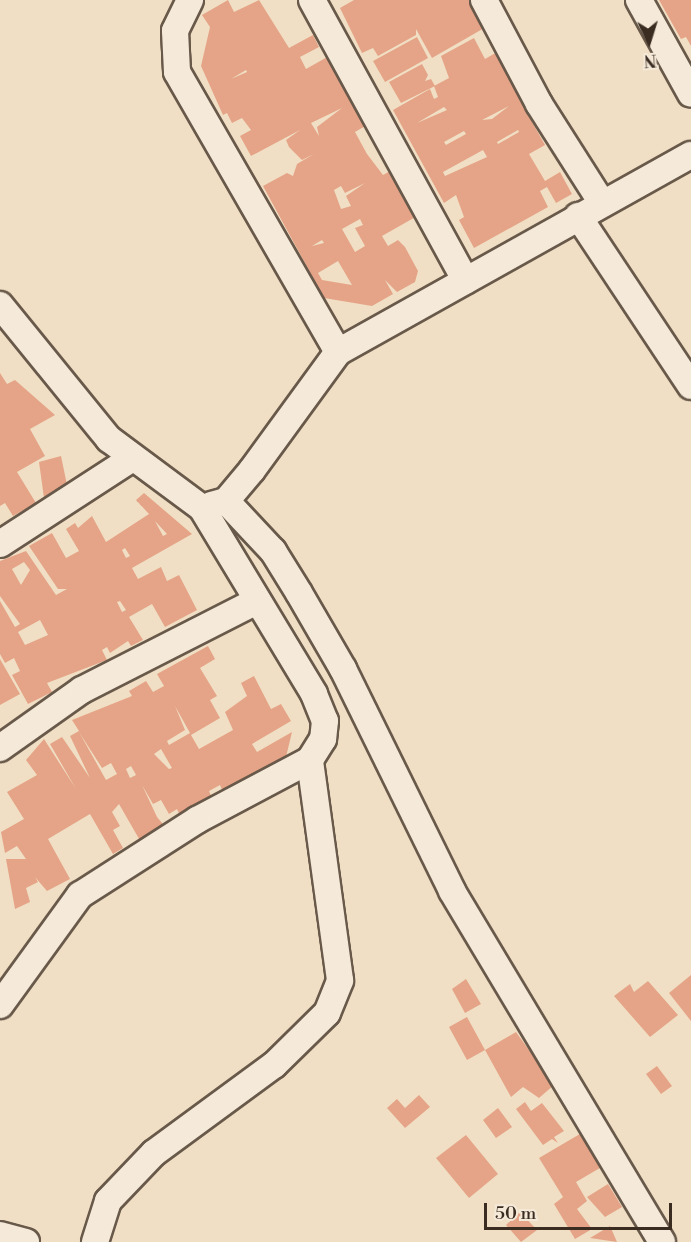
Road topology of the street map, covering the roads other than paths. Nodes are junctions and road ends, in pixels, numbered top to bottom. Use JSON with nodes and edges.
{"nodes":[{"id":1,"x":190,"y":0,"type":"edge"},
{"id":2,"x":312,"y":0,"type":"edge"},
{"id":3,"x":483,"y":0,"type":"edge"},
{"id":4,"x":639,"y":0,"type":"edge"},
{"id":5,"x":691,"y":94,"type":"edge"},
{"id":6,"x":691,"y":155,"type":"edge"},
{"id":7,"x":602,"y":203,"type":"junction"},
{"id":8,"x":578,"y":216,"type":"junction"},
{"id":9,"x":466,"y":281,"type":"junction"},
{"id":10,"x":0,"y":305,"type":"edge"},
{"id":11,"x":8,"y":334,"type":"edge"},
{"id":12,"x":338,"y":352,"type":"junction"},
{"id":13,"x":691,"y":386,"type":"edge"},
{"id":14,"x":131,"y":459,"type":"junction"},
{"id":15,"x":214,"y":505,"type":"junction"},
{"id":16,"x":0,"y":544,"type":"edge"},
{"id":17,"x":257,"y":601,"type":"junction"},
{"id":18,"x":0,"y":748,"type":"edge"},
{"id":19,"x":310,"y":760,"type":"junction"},
{"id":20,"x":0,"y":1005,"type":"edge"},
{"id":21,"x":0,"y":1235,"type":"edge"},
{"id":22,"x":26,"y":1242,"type":"edge"},
{"id":23,"x":95,"y":1242,"type":"edge"},
{"id":24,"x":662,"y":1242,"type":"edge"}],
"edges":[{"from":1,"to":12,"type":"street"},
{"from":2,"to":9,"type":"street"},
{"from":3,"to":7,"type":"street"},
{"from":4,"to":5,"type":"street"},
{"from":6,"to":7,"type":"street"},
{"from":7,"to":8,"type":"street"},
{"from":8,"to":9,"type":"street"},
{"from":8,"to":13,"type":"street"},
{"from":9,"to":12,"type":"street"},
{"from":10,"to":11,"type":"street"},
{"from":11,"to":14,"type":"street"},
{"from":12,"to":15,"type":"street"},
{"from":14,"to":15,"type":"street"},
{"from":14,"to":16,"type":"street"},
{"from":15,"to":17,"type":"street"},
{"from":15,"to":24,"type":"street"},
{"from":17,"to":18,"type":"street"},
{"from":17,"to":19,"type":"street"},
{"from":19,"to":20,"type":"street"},
{"from":19,"to":23,"type":"street"},
{"from":21,"to":22,"type":"street"}]}
